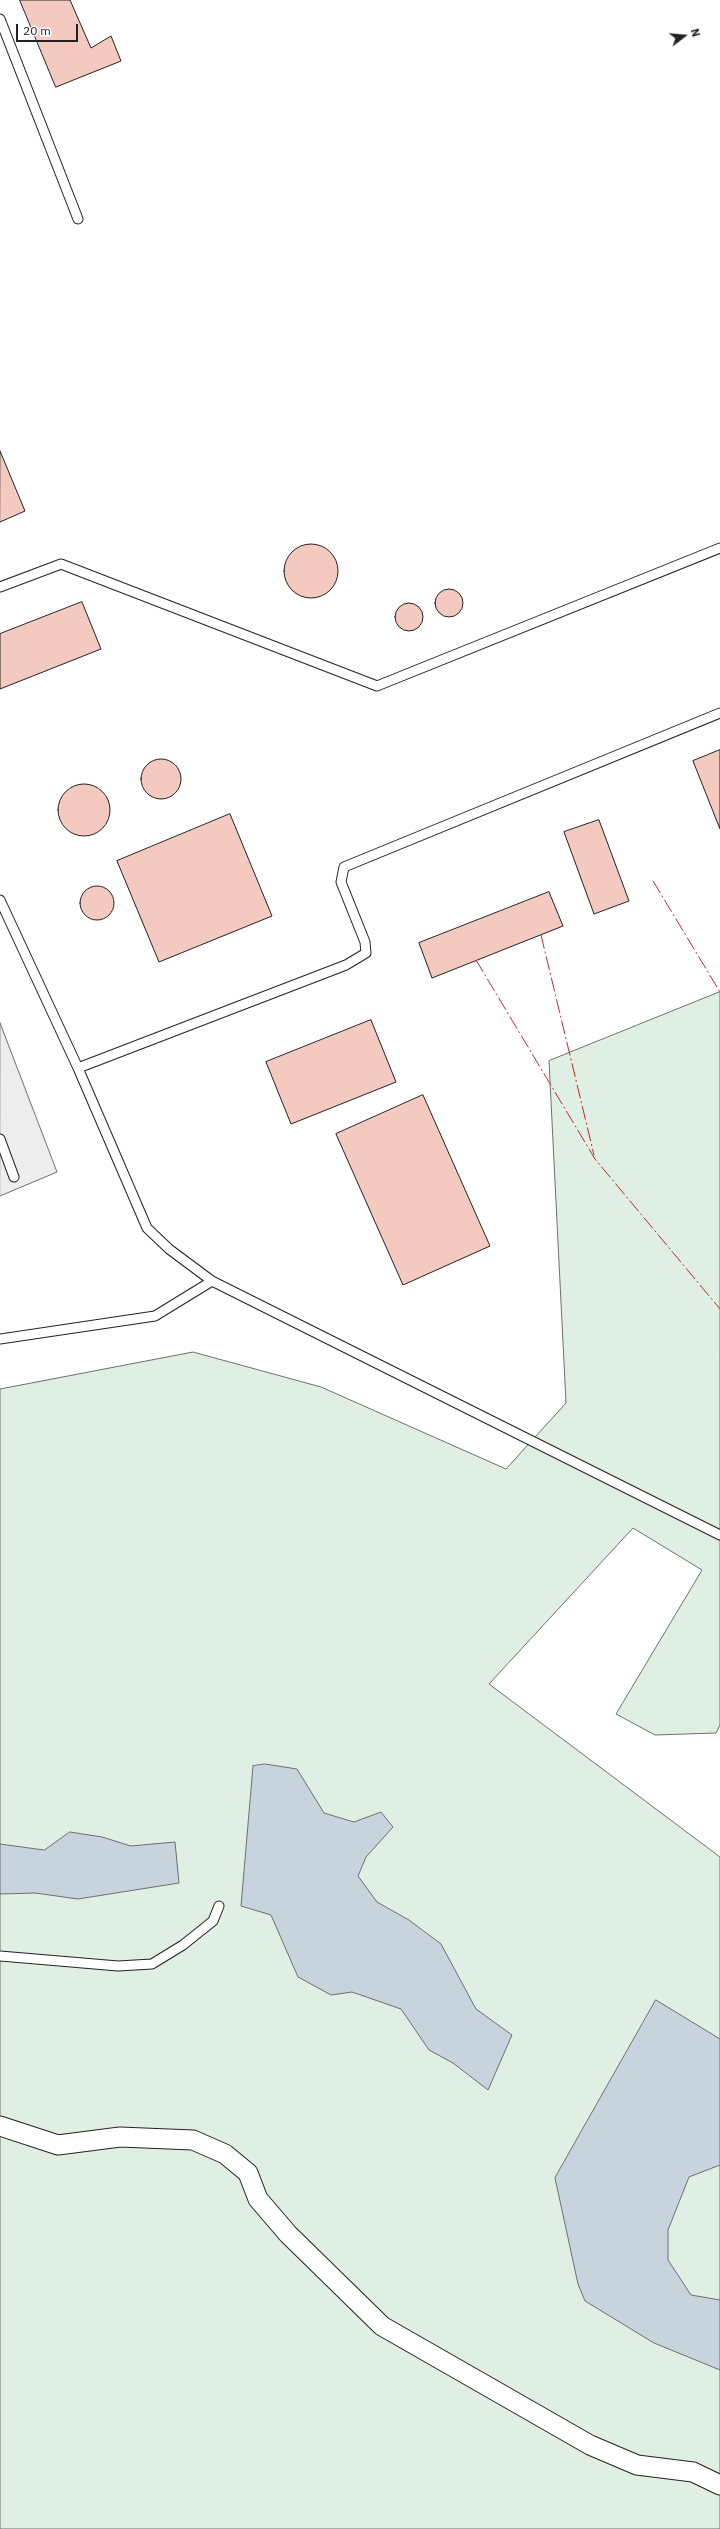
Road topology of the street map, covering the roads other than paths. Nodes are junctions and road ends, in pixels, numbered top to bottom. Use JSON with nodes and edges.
{"nodes":[{"id":1,"x":0,"y":19,"type":"edge"},
{"id":2,"x":78,"y":219,"type":"dead end"},
{"id":3,"x":720,"y":548,"type":"edge"},
{"id":4,"x":0,"y":587,"type":"edge"},
{"id":5,"x":720,"y":713,"type":"edge"},
{"id":6,"x":0,"y":900,"type":"edge"},
{"id":7,"x":78,"y":1068,"type":"junction"},
{"id":8,"x":0,"y":1140,"type":"edge"},
{"id":9,"x":14,"y":1177,"type":"dead end"},
{"id":10,"x":212,"y":1281,"type":"junction"},
{"id":11,"x":0,"y":1340,"type":"edge"},
{"id":12,"x":720,"y":1535,"type":"edge"},
{"id":13,"x":219,"y":1906,"type":"dead end"},
{"id":14,"x":0,"y":1956,"type":"edge"},
{"id":15,"x":1,"y":2125,"type":"edge"},
{"id":16,"x":720,"y":2485,"type":"edge"}],
"edges":[{"from":1,"to":2,"type":"lane"},
{"from":3,"to":4,"type":"lane"},
{"from":5,"to":7,"type":"lane"},
{"from":6,"to":7,"type":"lane"},
{"from":7,"to":10,"type":"lane"},
{"from":8,"to":9,"type":"lane"},
{"from":10,"to":11,"type":"lane"},
{"from":10,"to":12,"type":"lane"},
{"from":13,"to":14,"type":"lane"},
{"from":15,"to":16,"type":"street"}]}
